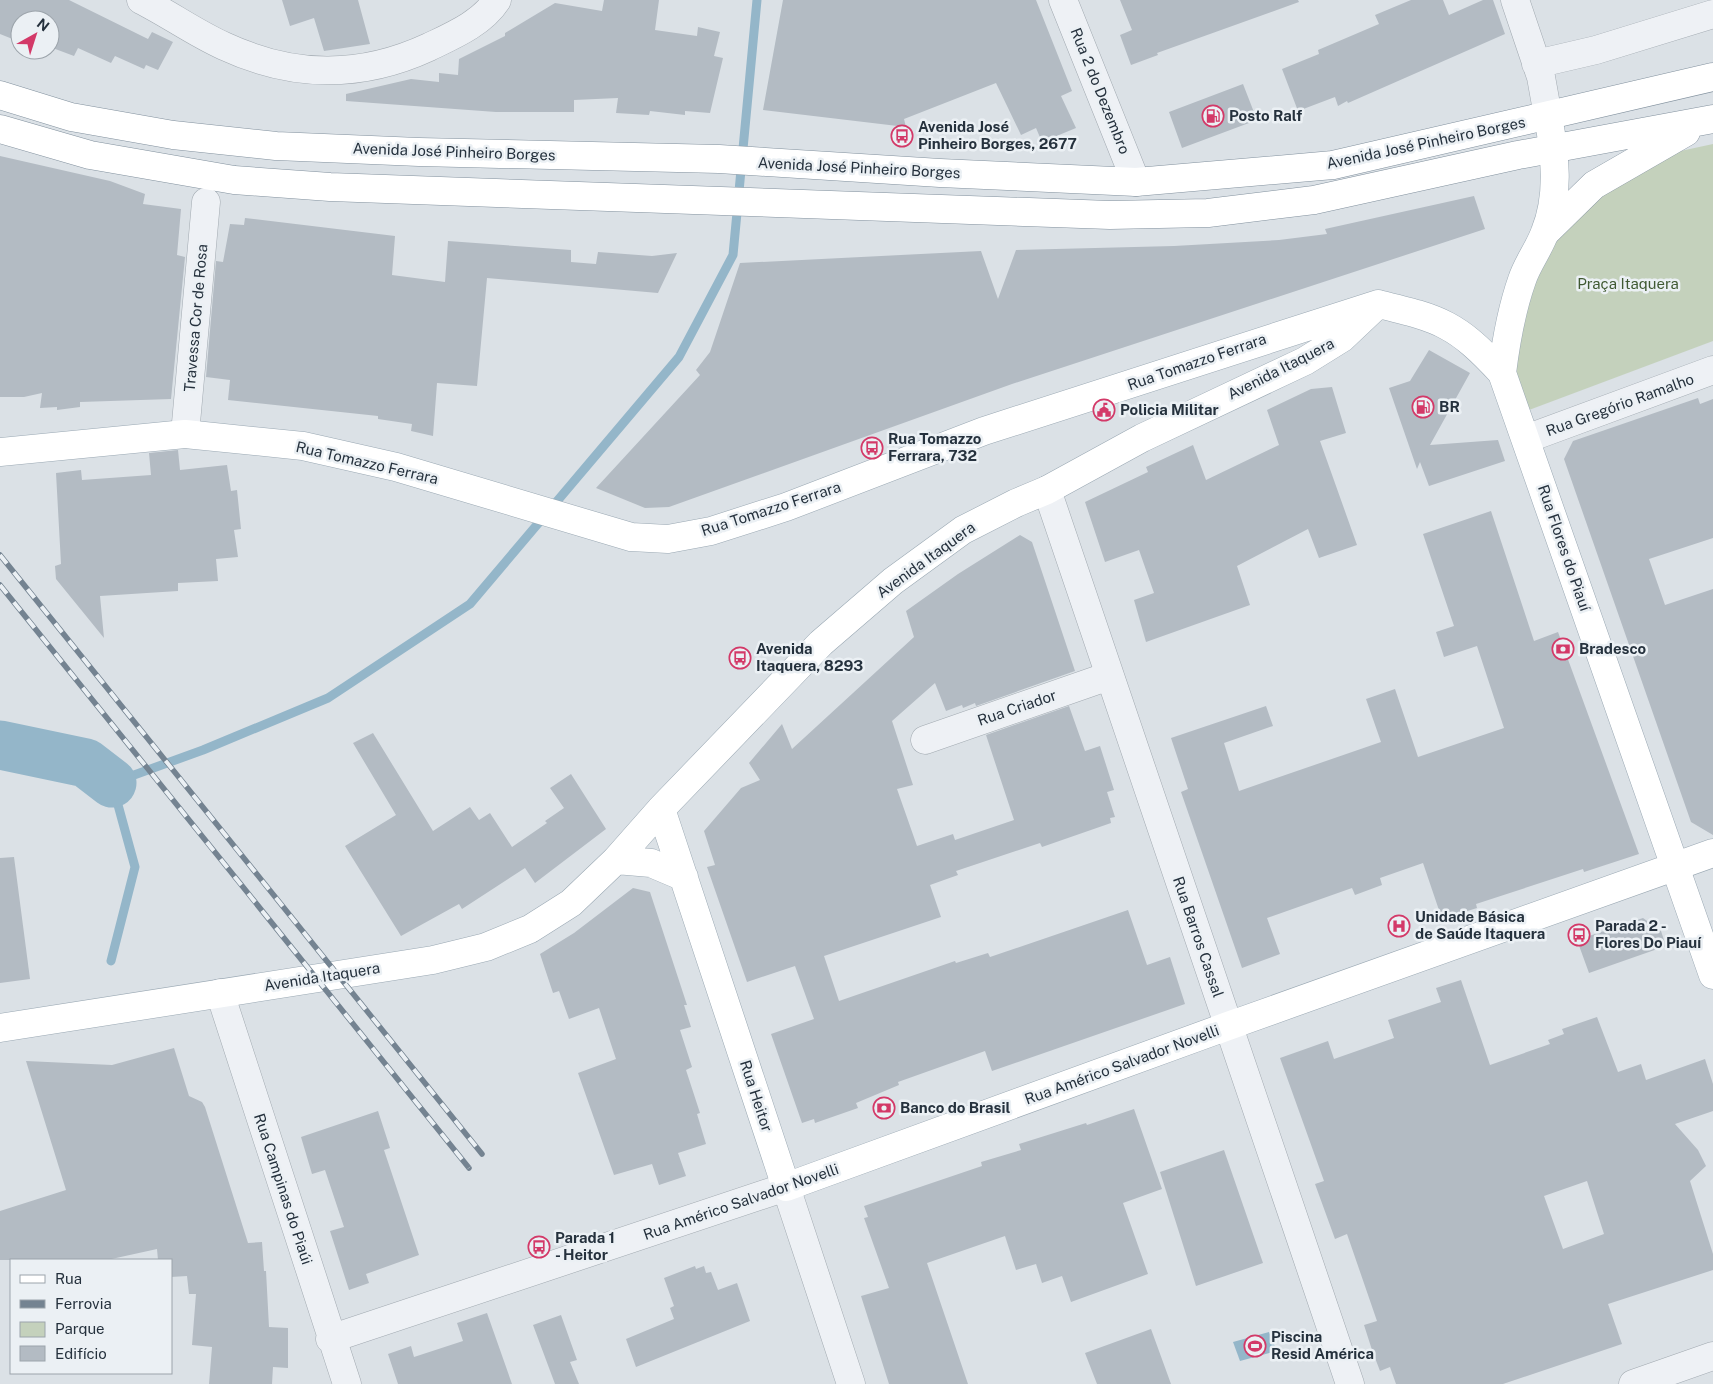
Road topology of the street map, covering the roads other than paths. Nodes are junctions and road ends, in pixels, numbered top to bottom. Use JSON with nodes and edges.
{"nodes":[{"id":1,"x":497,"y":0,"type":"edge"},
{"id":2,"x":1063,"y":0,"type":"edge"},
{"id":3,"x":1515,"y":0,"type":"edge"},
{"id":4,"x":149,"y":2,"type":"edge"},
{"id":5,"x":1713,"y":14,"type":"edge"},
{"id":6,"x":1536,"y":64,"type":"junction"},
{"id":7,"x":1713,"y":64,"type":"edge"},
{"id":8,"x":1713,"y":77,"type":"edge"},
{"id":9,"x":1650,"y":92,"type":"junction"},
{"id":10,"x":0,"y":95,"type":"edge"},
{"id":11,"x":1548,"y":116,"type":"junction"},
{"id":12,"x":1709,"y":120,"type":"edge"},
{"id":13,"x":0,"y":129,"type":"edge"},
{"id":14,"x":1554,"y":148,"type":"junction"},
{"id":15,"x":1136,"y":182,"type":"junction"},
{"id":16,"x":206,"y":202,"type":"dead end"},
{"id":17,"x":1546,"y":232,"type":"junction"},
{"id":18,"x":1378,"y":304,"type":"junction"},
{"id":19,"x":1713,"y":370,"type":"edge"},
{"id":20,"x":1502,"y":373,"type":"junction"},
{"id":21,"x":185,"y":434,"type":"junction"},
{"id":22,"x":1526,"y":439,"type":"junction"},
{"id":23,"x":0,"y":452,"type":"edge"},
{"id":24,"x":1047,"y":490,"type":"junction"},
{"id":25,"x":1109,"y":676,"type":"junction"},
{"id":26,"x":925,"y":740,"type":"dead end"},
{"id":27,"x":661,"y":809,"type":"junction"},
{"id":28,"x":1713,"y":853,"type":"edge"},
{"id":29,"x":616,"y":860,"type":"junction"},
{"id":30,"x":1674,"y":866,"type":"junction"},
{"id":31,"x":684,"y":877,"type":"junction"},
{"id":32,"x":1713,"y":975,"type":"edge"},
{"id":33,"x":220,"y":993,"type":"junction"},
{"id":34,"x":1228,"y":1026,"type":"junction"},
{"id":35,"x":0,"y":1028,"type":"edge"},
{"id":36,"x":786,"y":1187,"type":"junction"},
{"id":37,"x":330,"y":1339,"type":"junction"},
{"id":38,"x":1713,"y":1356,"type":"edge"},
{"id":39,"x":341,"y":1378,"type":"edge"},
{"id":40,"x":851,"y":1384,"type":"edge"},
{"id":41,"x":1350,"y":1384,"type":"edge"},
{"id":42,"x":1633,"y":1384,"type":"edge"}],
"edges":[{"from":1,"to":4,"type":"street"},
{"from":2,"to":15,"type":"street","name":"Rua 2 do Dezembro"},
{"from":3,"to":6,"type":"street"},
{"from":5,"to":6,"type":"street"},
{"from":6,"to":11,"type":"street"},
{"from":7,"to":9,"type":"main road"},
{"from":8,"to":9,"type":"main road","name":"Avenida José Pinheiro Borges"},
{"from":9,"to":11,"type":"main road","name":"Avenida José Pinheiro Borges"},
{"from":10,"to":15,"type":"main road","name":"Avenida José Pinheiro Borges"},
{"from":11,"to":14,"type":"main road","name":"Rua Flores do Piauí"},
{"from":11,"to":15,"type":"main road","name":"Avenida José Pinheiro Borges"},
{"from":12,"to":14,"type":"main road","name":"Avenida José Pinheiro Borges"},
{"from":12,"to":17,"type":"main road"},
{"from":13,"to":14,"type":"main road","name":"Avenida José Pinheiro Borges"},
{"from":14,"to":17,"type":"main road","name":"Rua Flores do Piauí"},
{"from":16,"to":21,"type":"street","name":"Travessa Cor de Rosa"},
{"from":17,"to":20,"type":"main road","name":"Rua Flores do Piauí"},
{"from":18,"to":20,"type":"main road"},
{"from":18,"to":21,"type":"main road","name":"Rua Tomazzo Ferrara"},
{"from":18,"to":24,"type":"main road","name":"Avenida Itaquera"},
{"from":19,"to":22,"type":"street","name":"Rua Gregório Ramalho"},
{"from":20,"to":22,"type":"main road","name":"Rua Flores do Piauí"},
{"from":21,"to":23,"type":"main road","name":"Rua Tomazzo Ferrara"},
{"from":22,"to":30,"type":"main road","name":"Rua Flores do Piauí"},
{"from":24,"to":25,"type":"street","name":"Rua Barros Cassal"},
{"from":24,"to":27,"type":"main road","name":"Avenida Itaquera"},
{"from":25,"to":26,"type":"street","name":"Rua Criador"},
{"from":25,"to":34,"type":"street","name":"Rua Barros Cassal"},
{"from":27,"to":29,"type":"main road","name":"Avenida Itaquera"},
{"from":27,"to":31,"type":"main road","name":"Rua Heitor"},
{"from":28,"to":30,"type":"main road","name":"Rua Américo Salvador Novelli"},
{"from":29,"to":31,"type":"main road"},
{"from":29,"to":33,"type":"main road","name":"Avenida Itaquera"},
{"from":30,"to":32,"type":"main road","name":"Rua Flores do Piauí"},
{"from":30,"to":34,"type":"main road","name":"Rua Américo Salvador Novelli"},
{"from":31,"to":36,"type":"main road","name":"Rua Heitor"},
{"from":33,"to":35,"type":"main road","name":"Avenida Itaquera"},
{"from":33,"to":37,"type":"street","name":"Rua Campinas do Piaúi"},
{"from":34,"to":36,"type":"main road","name":"Rua Américo Salvador Novelli"},
{"from":34,"to":41,"type":"street","name":"Rua Barros Cassal"},
{"from":36,"to":37,"type":"street","name":"Rua Américo Salvador Novelli"},
{"from":36,"to":40,"type":"street","name":"Rua Heitor"},
{"from":37,"to":39,"type":"street","name":"Rua Campinas do Piaúi"},
{"from":38,"to":42,"type":"street"}]}
